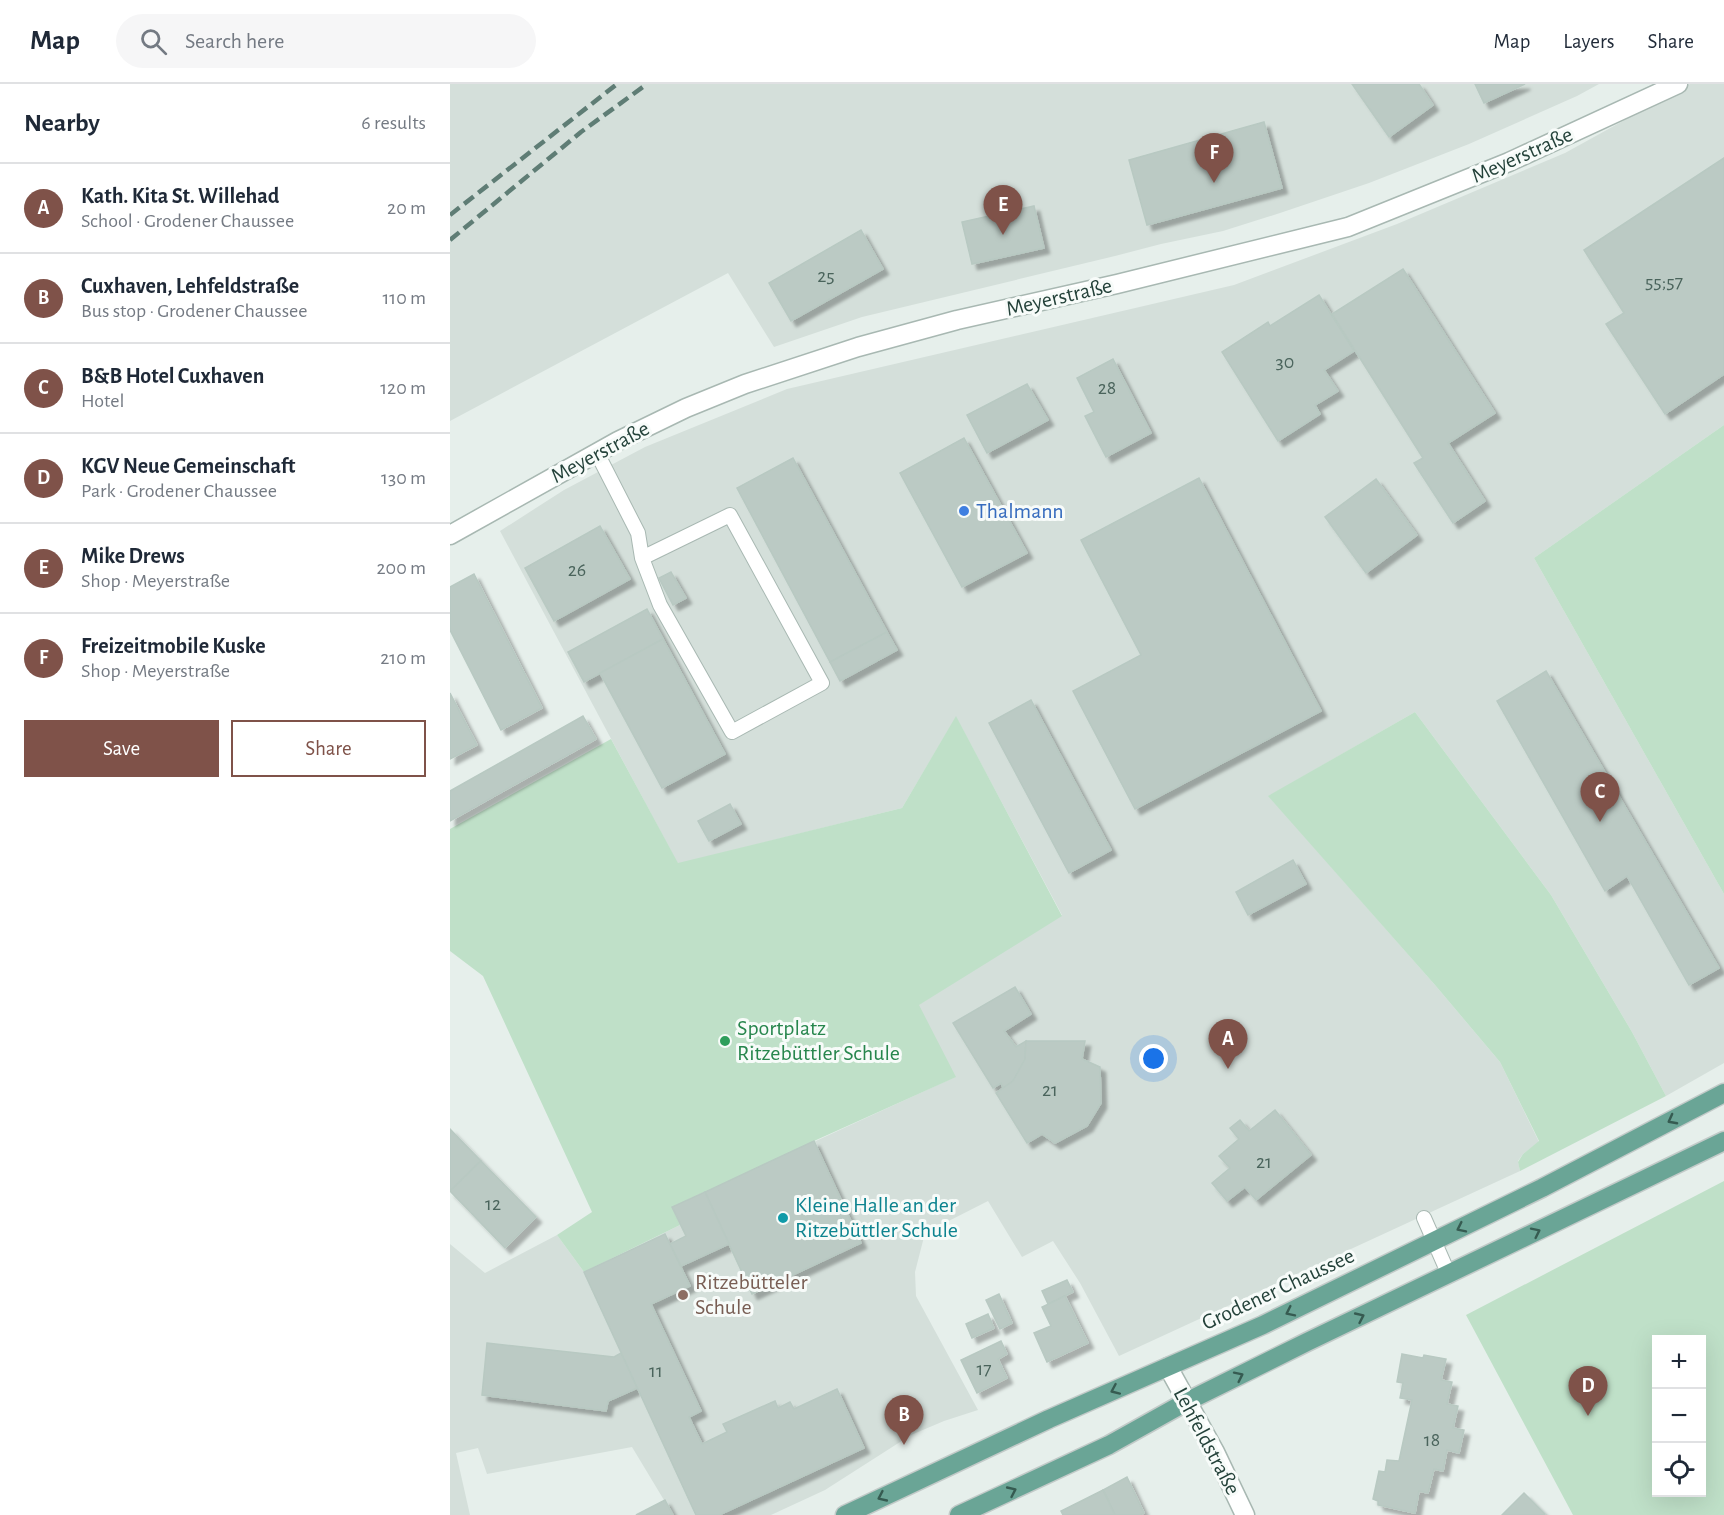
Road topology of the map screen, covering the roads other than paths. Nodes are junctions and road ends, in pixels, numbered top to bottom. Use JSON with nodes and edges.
{"nodes":[{"id":1,"x":1678,"y":84,"type":"edge"},
{"id":2,"x":597,"y":453,"type":"junction"},
{"id":3,"x":450,"y":535,"type":"edge"},
{"id":4,"x":642,"y":558,"type":"junction"},
{"id":5,"x":1724,"y":1093,"type":"edge"},
{"id":6,"x":1724,"y":1140,"type":"edge"},
{"id":7,"x":1424,"y":1218,"type":"dead end"},
{"id":8,"x":1434,"y":1241,"type":"junction"},
{"id":9,"x":1449,"y":1275,"type":"junction"},
{"id":10,"x":1168,"y":1366,"type":"junction"},
{"id":11,"x":1186,"y":1402,"type":"junction"},
{"id":12,"x":845,"y":1515,"type":"edge"},
{"id":13,"x":959,"y":1515,"type":"edge"},
{"id":14,"x":1245,"y":1515,"type":"edge"}],
"edges":[{"from":1,"to":2,"type":"street","name":"Meyerstraße"},
{"from":2,"to":3,"type":"street","name":"Meyerstraße"},
{"from":2,"to":4,"type":"lane"},
{"from":4,"to":4,"type":"lane"},
{"from":5,"to":8,"type":"main road","name":"Grodener Chaussee","one_way":true},
{"from":9,"to":6,"type":"main road","one_way":true},
{"from":7,"to":8,"type":"lane"},
{"from":8,"to":9,"type":"lane"},
{"from":8,"to":10,"type":"main road","name":"Grodener Chaussee","one_way":true},
{"from":11,"to":9,"type":"main road","one_way":true},
{"from":10,"to":11,"type":"street","name":"Lehfeldstraße"},
{"from":10,"to":12,"type":"main road","name":"Grodener Chaussee","one_way":true},
{"from":13,"to":11,"type":"main road","one_way":true},
{"from":11,"to":14,"type":"street","name":"Lehfeldstraße"}]}
